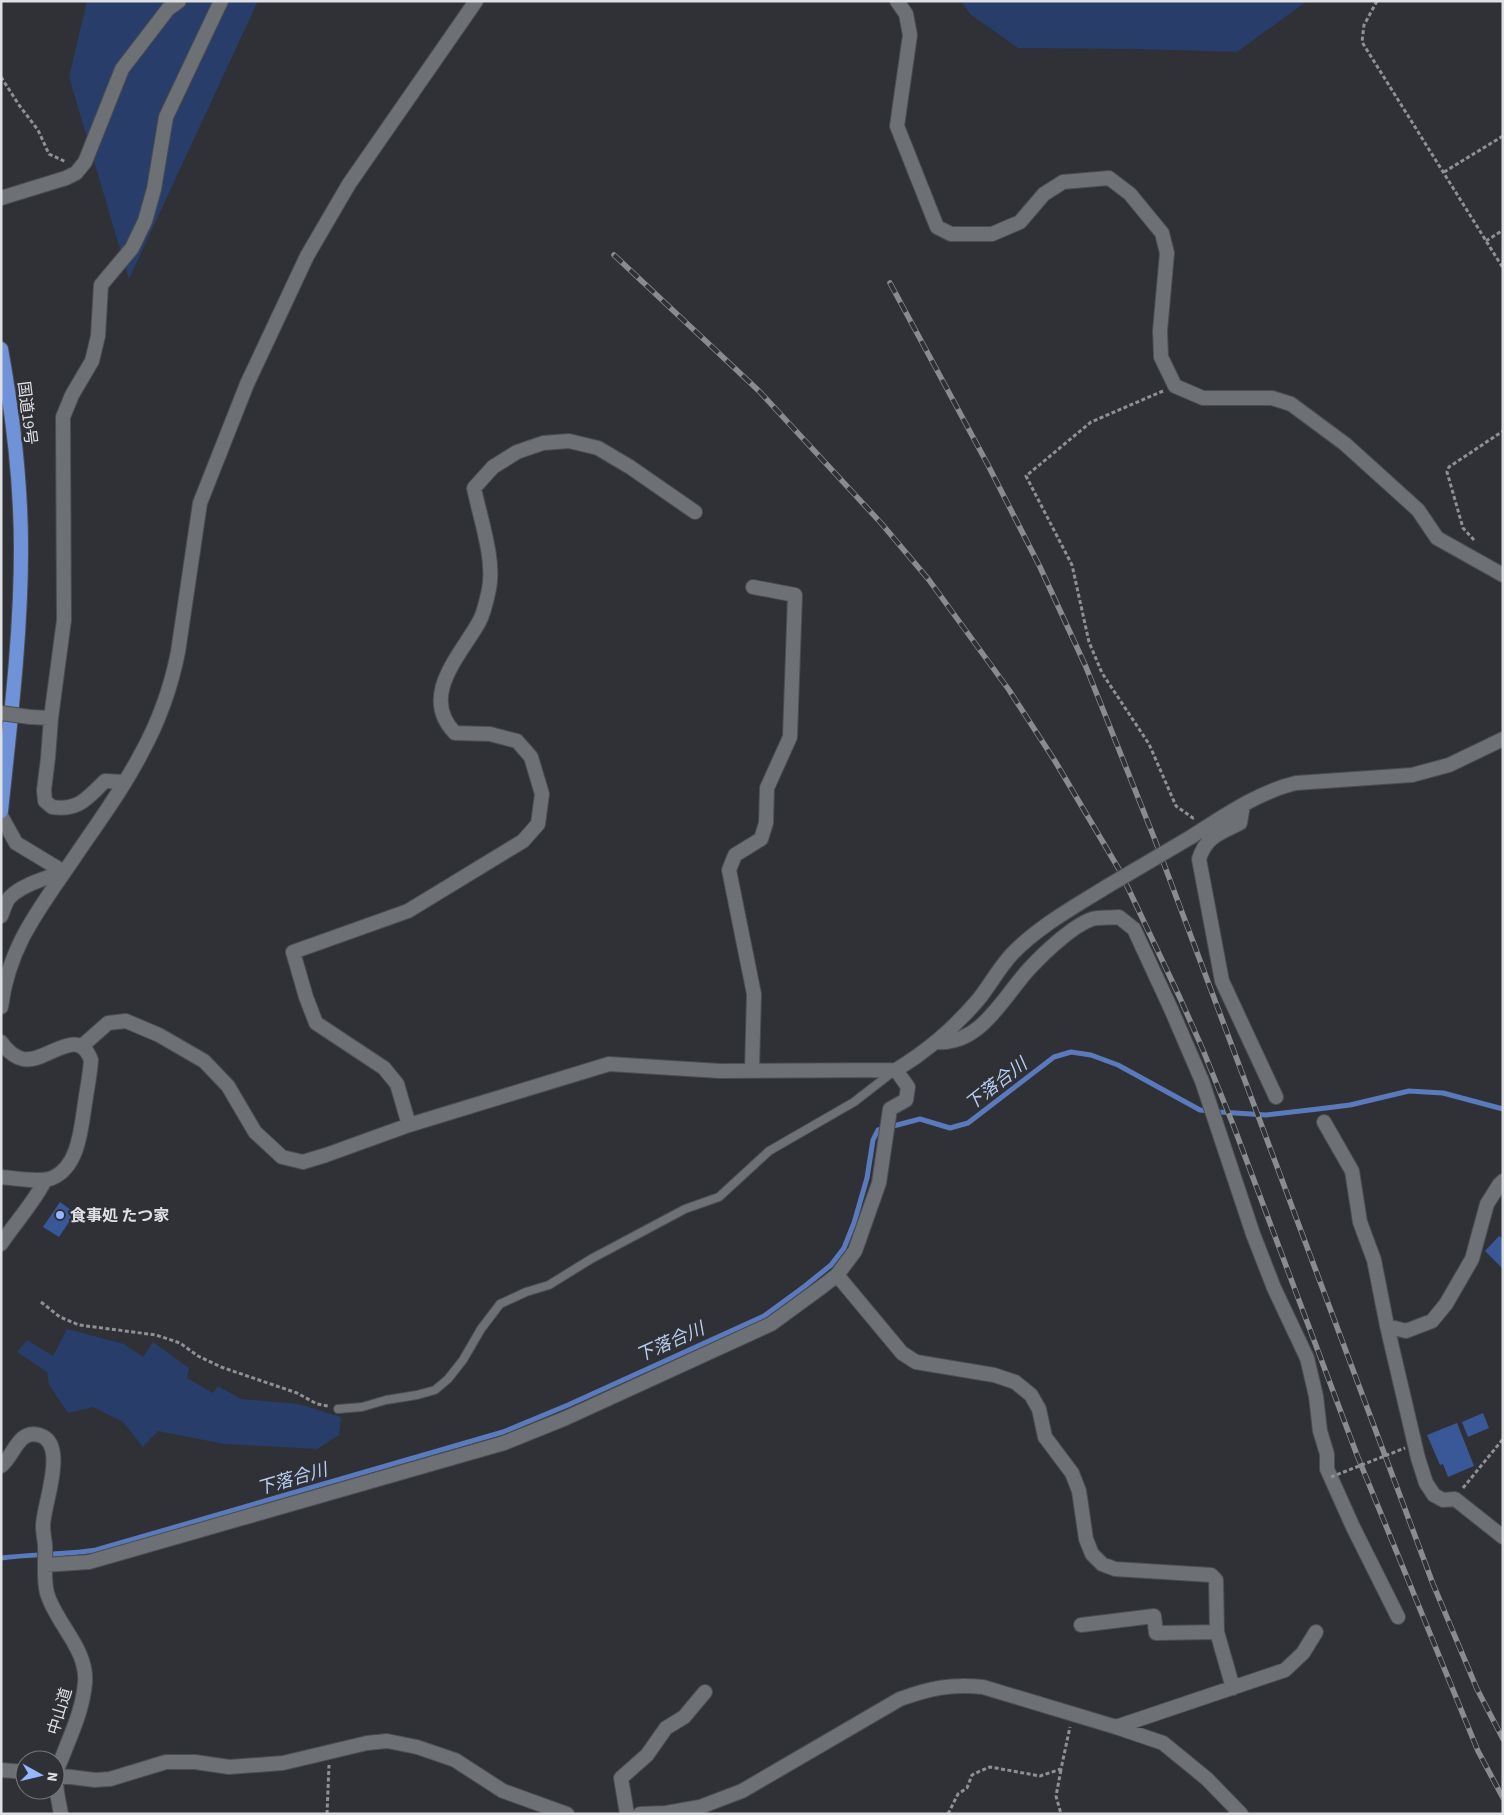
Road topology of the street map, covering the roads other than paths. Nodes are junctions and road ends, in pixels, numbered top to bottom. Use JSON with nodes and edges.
{"nodes":[{"id":1,"x":179,"y":1,"type":"edge"},
{"id":2,"x":221,"y":1,"type":"edge"},
{"id":3,"x":476,"y":1,"type":"edge"},
{"id":4,"x":897,"y":1,"type":"edge"},
{"id":5,"x":1,"y":198,"type":"edge"},
{"id":6,"x":1,"y":349,"type":"edge"},
{"id":7,"x":695,"y":512,"type":"dead end"},
{"id":8,"x":1503,"y":575,"type":"edge"},
{"id":9,"x":753,"y":587,"type":"dead end"},
{"id":10,"x":1,"y":713,"type":"edge"},
{"id":11,"x":51,"y":718,"type":"junction"},
{"id":12,"x":1503,"y":739,"type":"edge"},
{"id":13,"x":124,"y":782,"type":"junction"},
{"id":14,"x":1243,"y":805,"type":"junction"},
{"id":15,"x":1,"y":810,"type":"edge"},
{"id":16,"x":1,"y":816,"type":"edge"},
{"id":17,"x":64,"y":872,"type":"junction"},
{"id":18,"x":1,"y":916,"type":"edge"},
{"id":19,"x":1,"y":1007,"type":"edge"},
{"id":20,"x":1,"y":1042,"type":"edge"},
{"id":21,"x":937,"y":1042,"type":"junction"},
{"id":22,"x":82,"y":1046,"type":"junction"},
{"id":23,"x":752,"y":1070,"type":"junction"},
{"id":24,"x":896,"y":1070,"type":"junction"},
{"id":25,"x":1276,"y":1097,"type":"dead end"},
{"id":26,"x":1324,"y":1122,"type":"dead end"},
{"id":27,"x":409,"y":1125,"type":"junction"},
{"id":28,"x":1,"y":1177,"type":"edge"},
{"id":29,"x":45,"y":1180,"type":"junction"},
{"id":30,"x":1503,"y":1181,"type":"edge"},
{"id":31,"x":1,"y":1244,"type":"edge"},
{"id":32,"x":837,"y":1275,"type":"junction"},
{"id":33,"x":1388,"y":1326,"type":"junction"},
{"id":34,"x":338,"y":1409,"type":"road end"},
{"id":35,"x":1,"y":1466,"type":"edge"},
{"id":36,"x":1503,"y":1537,"type":"edge"},
{"id":37,"x":45,"y":1565,"type":"junction"},
{"id":38,"x":1398,"y":1617,"type":"dead end"},
{"id":39,"x":1081,"y":1625,"type":"dead end"},
{"id":40,"x":1217,"y":1632,"type":"junction"},
{"id":41,"x":1316,"y":1632,"type":"dead end"},
{"id":42,"x":1233,"y":1688,"type":"junction"},
{"id":43,"x":705,"y":1692,"type":"dead end"},
{"id":44,"x":1116,"y":1727,"type":"junction"},
{"id":45,"x":64,"y":1750,"type":"edge"},
{"id":46,"x":1,"y":1770,"type":"edge"},
{"id":47,"x":15,"y":1771,"type":"edge"},
{"id":48,"x":65,"y":1776,"type":"edge"},
{"id":49,"x":59,"y":1800,"type":"edge"},
{"id":50,"x":61,"y":1814,"type":"edge"},
{"id":51,"x":567,"y":1814,"type":"edge"},
{"id":52,"x":627,"y":1814,"type":"edge"},
{"id":53,"x":640,"y":1814,"type":"edge"},
{"id":54,"x":1241,"y":1814,"type":"edge"}],
"edges":[{"from":1,"to":5,"type":"street"},
{"from":2,"to":11,"type":"street"},
{"from":3,"to":13,"type":"street"},
{"from":4,"to":8,"type":"street"},
{"from":6,"to":15,"type":"highway","name":"国道19号"},
{"from":7,"to":27,"type":"street"},
{"from":9,"to":23,"type":"street"},
{"from":10,"to":11,"type":"street","bridge":true},
{"from":11,"to":13,"type":"street"},
{"from":12,"to":14,"type":"street"},
{"from":13,"to":17,"type":"street"},
{"from":14,"to":21,"type":"street","bridge":true},
{"from":14,"to":25,"type":"street"},
{"from":16,"to":17,"type":"street"},
{"from":17,"to":18,"type":"street"},
{"from":17,"to":19,"type":"street"},
{"from":20,"to":22,"type":"street"},
{"from":21,"to":24,"type":"street"},
{"from":21,"to":38,"type":"street"},
{"from":22,"to":27,"type":"street"},
{"from":22,"to":29,"type":"street"},
{"from":23,"to":24,"type":"street"},
{"from":23,"to":27,"type":"street"},
{"from":24,"to":32,"type":"street"},
{"from":24,"to":34,"type":"lane"},
{"from":26,"to":33,"type":"street"},
{"from":28,"to":29,"type":"street"},
{"from":29,"to":31,"type":"street"},
{"from":30,"to":33,"type":"street"},
{"from":32,"to":37,"type":"street"},
{"from":32,"to":40,"type":"street"},
{"from":33,"to":36,"type":"street"},
{"from":35,"to":37,"type":"street","name":"中山道"},
{"from":37,"to":45,"type":"street","name":"中山道"},
{"from":39,"to":40,"type":"street"},
{"from":40,"to":42,"type":"street"},
{"from":41,"to":42,"type":"street"},
{"from":42,"to":44,"type":"street"},
{"from":43,"to":52,"type":"street"},
{"from":44,"to":53,"type":"street"},
{"from":44,"to":54,"type":"street"},
{"from":46,"to":47,"type":"street"},
{"from":48,"to":51,"type":"street"},
{"from":49,"to":50,"type":"street","name":"中山道"}]}
